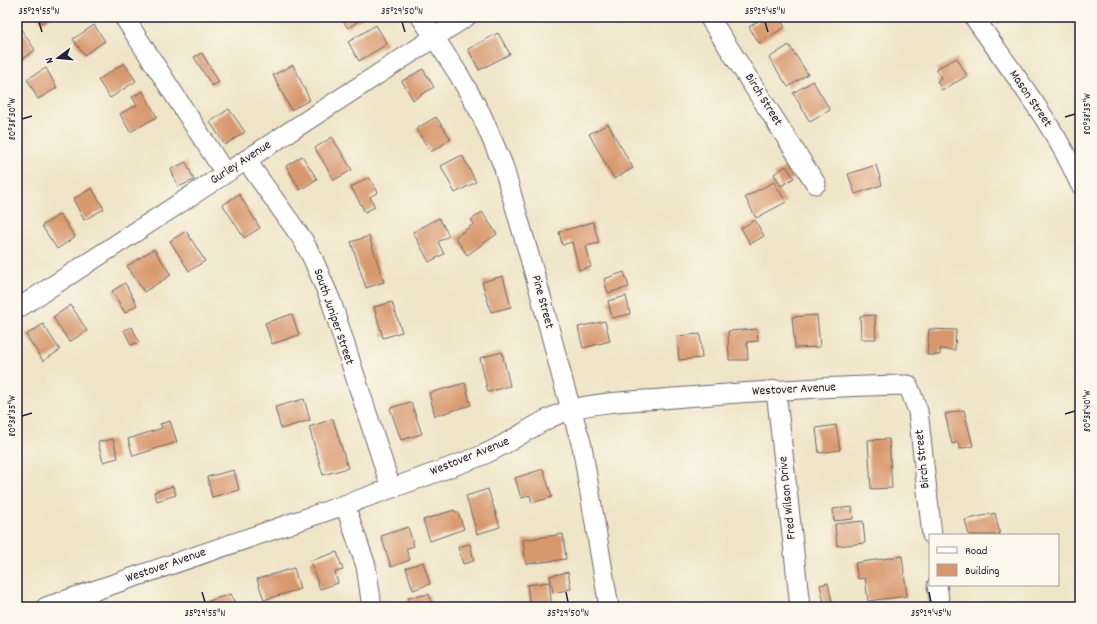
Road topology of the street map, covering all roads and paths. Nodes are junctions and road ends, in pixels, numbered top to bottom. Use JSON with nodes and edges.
{"nodes":[{"id":1,"x":124,"y":17,"type":"edge"},
{"id":2,"x":421,"y":17,"type":"edge"},
{"id":3,"x":466,"y":17,"type":"edge"},
{"id":4,"x":709,"y":17,"type":"edge"},
{"id":5,"x":974,"y":17,"type":"edge"},
{"id":6,"x":434,"y":37,"type":"junction"},
{"id":7,"x":246,"y":160,"type":"junction"},
{"id":8,"x":226,"y":173,"type":"junction"},
{"id":9,"x":816,"y":184,"type":"dead end"},
{"id":10,"x":1080,"y":184,"type":"edge"},
{"id":11,"x":17,"y":309,"type":"edge"},
{"id":12,"x":908,"y":385,"type":"joint"},
{"id":13,"x":776,"y":390,"type":"junction"},
{"id":14,"x":571,"y":409,"type":"junction"},
{"id":15,"x":391,"y":488,"type":"junction"},
{"id":16,"x":345,"y":505,"type":"junction"},
{"id":17,"x":932,"y":534,"type":"edge"},
{"id":18,"x":937,"y":586,"type":"edge"},
{"id":19,"x":46,"y":607,"type":"edge"},
{"id":20,"x":372,"y":607,"type":"edge"},
{"id":21,"x":609,"y":607,"type":"edge"},
{"id":22,"x":800,"y":607,"type":"edge"},
{"id":23,"x":940,"y":607,"type":"edge"}],
"edges":[{"from":1,"to":8,"type":"street"},
{"from":2,"to":6,"type":"street","name":"Pine Street"},
{"from":3,"to":6,"type":"street","name":"Gurley Avenue"},
{"from":4,"to":9,"type":"street","name":"Birch Street"},
{"from":5,"to":10,"type":"street","name":"Mason Street"},
{"from":6,"to":7,"type":"street","name":"Gurley Avenue"},
{"from":6,"to":14,"type":"street","name":"Pine Street"},
{"from":7,"to":8,"type":"street","name":"Gurley Avenue"},
{"from":7,"to":15,"type":"street","name":"South Juniper Street"},
{"from":8,"to":11,"type":"street","name":"Gurley Avenue"},
{"from":12,"to":13,"type":"street","name":"Westover Avenue"},
{"from":12,"to":17,"type":"street","name":"Birch Street"},
{"from":13,"to":14,"type":"street","name":"Westover Avenue"},
{"from":13,"to":22,"type":"street","name":"Fred Wilson Drive"},
{"from":14,"to":15,"type":"street","name":"Westover Avenue"},
{"from":14,"to":21,"type":"street","name":"Pine Street"},
{"from":15,"to":16,"type":"street","name":"Westover Avenue"},
{"from":16,"to":19,"type":"street","name":"Westover Avenue"},
{"from":16,"to":20,"type":"street"},
{"from":18,"to":23,"type":"street"}]}
